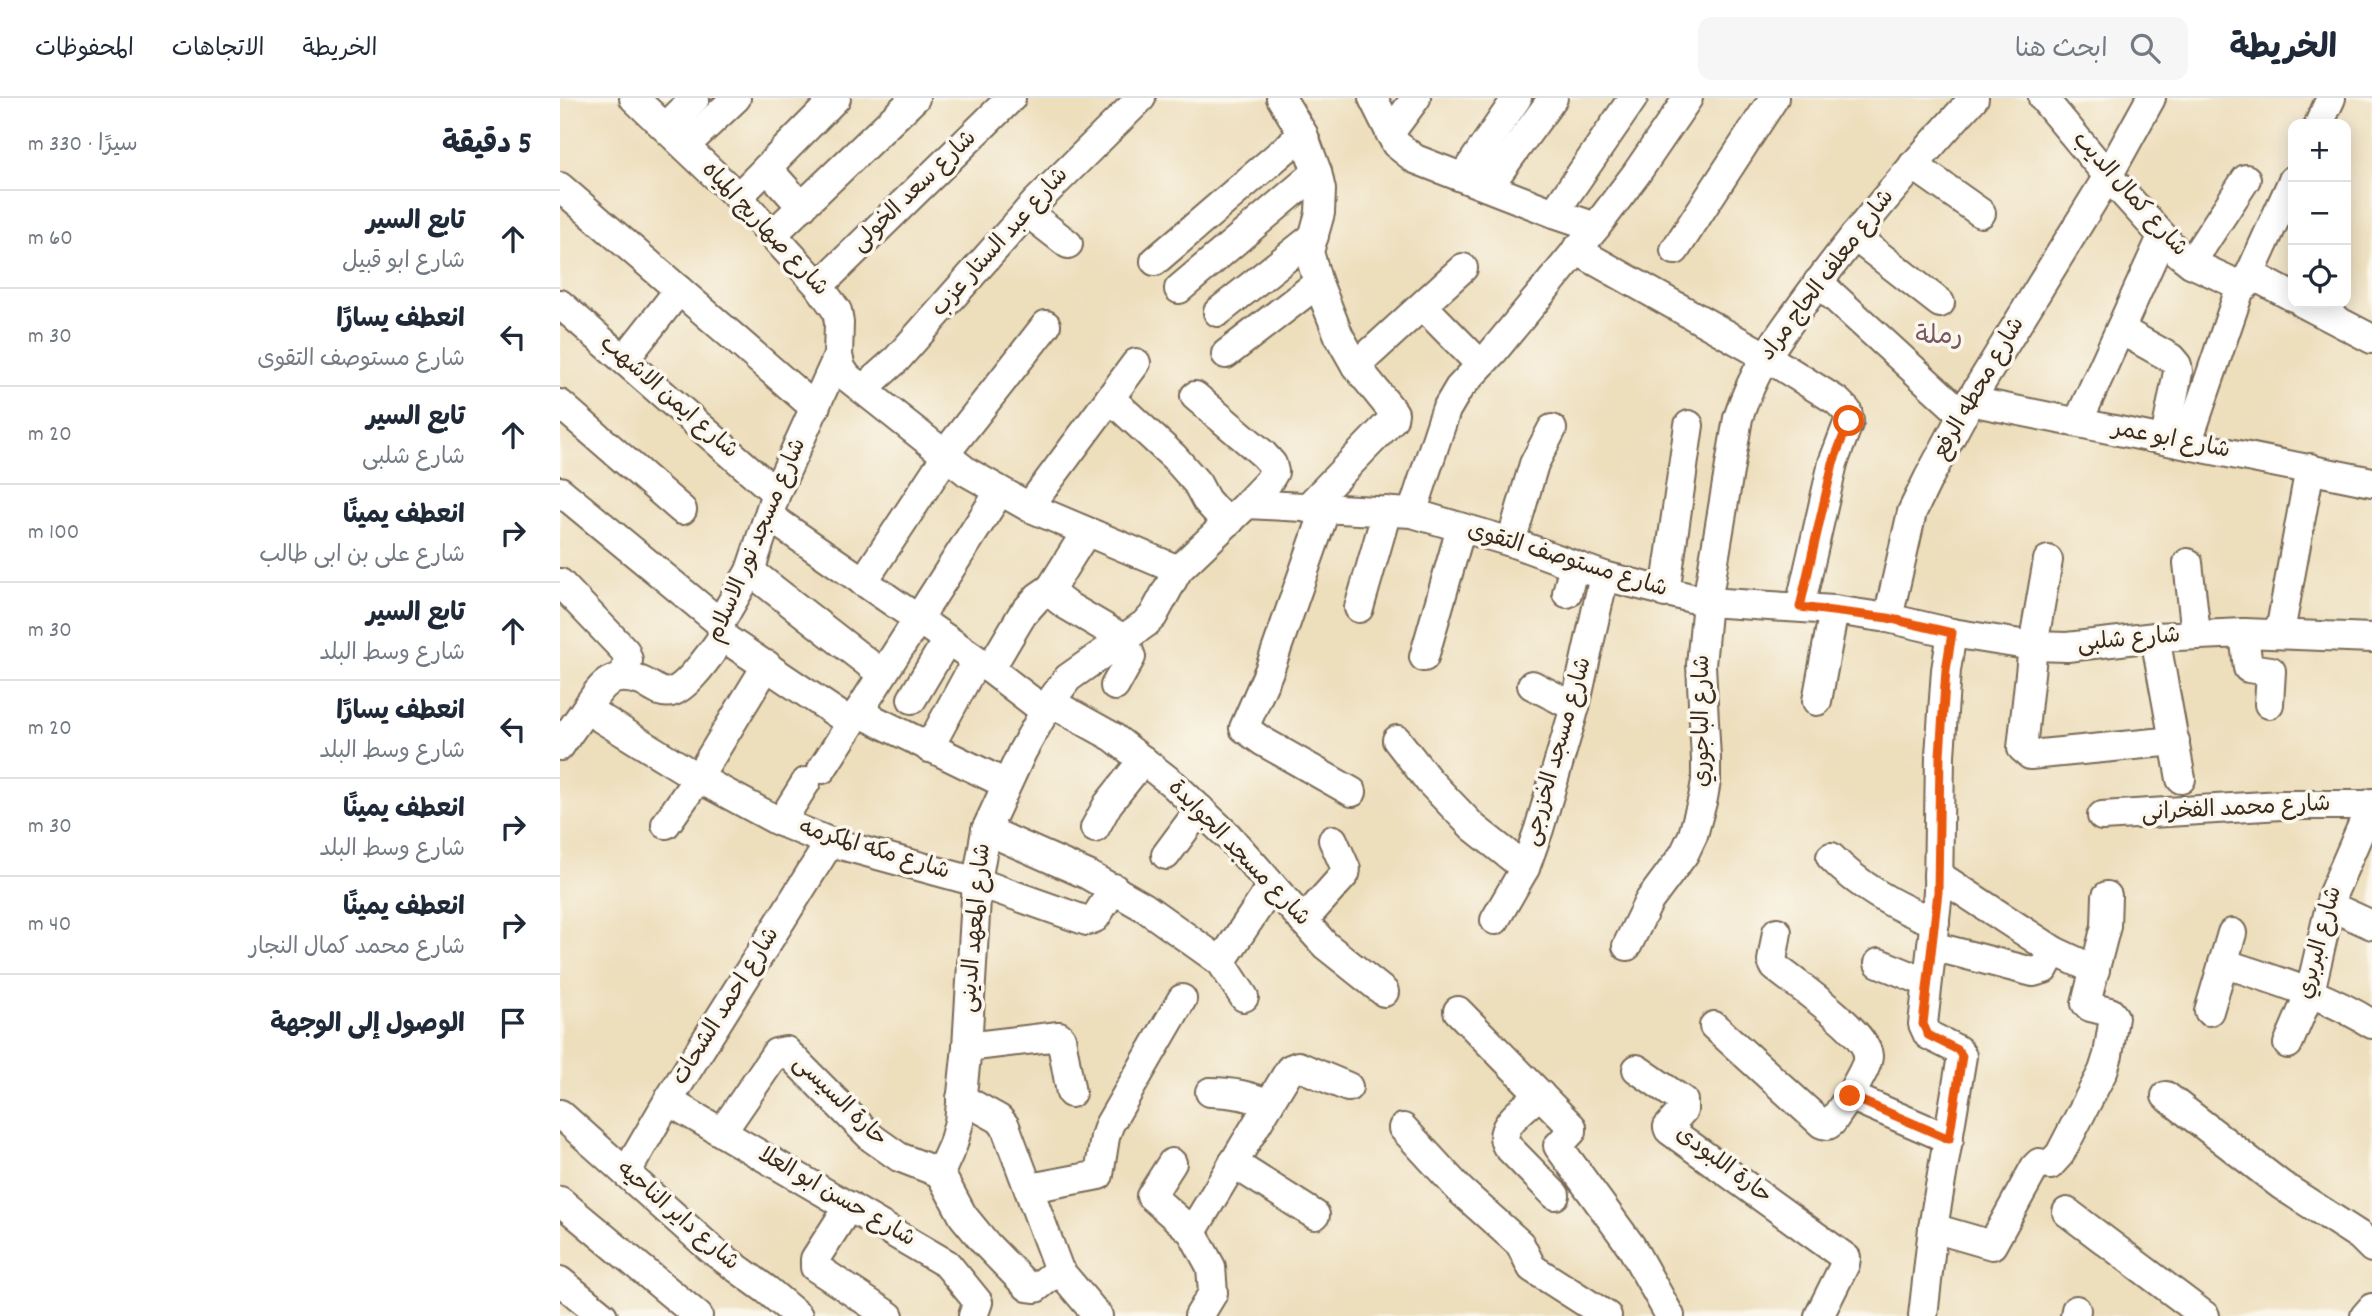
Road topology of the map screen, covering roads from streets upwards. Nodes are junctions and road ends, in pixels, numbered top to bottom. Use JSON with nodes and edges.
{"nodes":[{"id":1,"x":634,"y":98,"type":"edge"},
{"id":2,"x":695,"y":98,"type":"edge"},
{"id":3,"x":736,"y":98,"type":"edge"},
{"id":4,"x":836,"y":98,"type":"edge"},
{"id":5,"x":915,"y":98,"type":"edge"},
{"id":6,"x":1011,"y":98,"type":"edge"},
{"id":7,"x":1141,"y":98,"type":"edge"},
{"id":8,"x":1281,"y":98,"type":"edge"},
{"id":9,"x":1373,"y":98,"type":"edge"},
{"id":10,"x":1416,"y":98,"type":"edge"},
{"id":11,"x":1517,"y":98,"type":"edge"},
{"id":12,"x":1553,"y":98,"type":"edge"},
{"id":13,"x":1633,"y":98,"type":"edge"},
{"id":14,"x":1688,"y":98,"type":"edge"},
{"id":15,"x":1774,"y":98,"type":"edge"},
{"id":16,"x":1974,"y":98,"type":"edge"},
{"id":17,"x":2043,"y":98,"type":"edge"},
{"id":18,"x":2151,"y":98,"type":"edge"},
{"id":19,"x":2331,"y":98,"type":"edge"},
{"id":20,"x":2321,"y":119,"type":"edge"},
{"id":21,"x":1390,"y":133,"type":"junction"},
{"id":22,"x":1303,"y":134,"type":"junction"},
{"id":23,"x":676,"y":137,"type":"junction"},
{"id":24,"x":1913,"y":165,"type":"junction"},
{"id":25,"x":767,"y":168,"type":"junction"},
{"id":26,"x":1317,"y":172,"type":"junction"},
{"id":27,"x":2108,"y":176,"type":"junction"},
{"id":28,"x":2246,"y":179,"type":"dead end"},
{"id":29,"x":1476,"y":182,"type":"junction"},
{"id":30,"x":2292,"y":182,"type":"edge"},
{"id":31,"x":560,"y":187,"type":"edge"},
{"id":32,"x":738,"y":197,"type":"junction"},
{"id":33,"x":802,"y":207,"type":"junction"},
{"id":34,"x":1027,"y":212,"type":"junction"},
{"id":35,"x":1554,"y":213,"type":"junction"},
{"id":36,"x":1981,"y":213,"type":"dead end"},
{"id":37,"x":1596,"y":227,"type":"junction"},
{"id":38,"x":772,"y":235,"type":"junction"},
{"id":39,"x":1314,"y":236,"type":"junction"},
{"id":40,"x":1854,"y":236,"type":"junction"},
{"id":41,"x":2162,"y":237,"type":"junction"},
{"id":42,"x":1068,"y":244,"type":"dead end"},
{"id":43,"x":1576,"y":250,"type":"junction"},
{"id":44,"x":1675,"y":250,"type":"dead end"},
{"id":45,"x":1155,"y":261,"type":"dead end"},
{"id":46,"x":2191,"y":263,"type":"junction"},
{"id":47,"x":1463,"y":268,"type":"dead end"},
{"id":48,"x":2246,"y":280,"type":"junction"},
{"id":49,"x":1818,"y":282,"type":"junction"},
{"id":50,"x":1318,"y":283,"type":"junction"},
{"id":51,"x":819,"y":286,"type":"junction"},
{"id":52,"x":680,"y":289,"type":"junction"},
{"id":53,"x":1179,"y":289,"type":"dead end"},
{"id":54,"x":2288,"y":295,"type":"edge"},
{"id":55,"x":1940,"y":303,"type":"dead end"},
{"id":56,"x":560,"y":304,"type":"edge"},
{"id":57,"x":1423,"y":306,"type":"junction"},
{"id":58,"x":2313,"y":308,"type":"edge"},
{"id":59,"x":1218,"y":312,"type":"dead end"},
{"id":60,"x":1046,"y":325,"type":"dead end"},
{"id":61,"x":2121,"y":330,"type":"junction"},
{"id":62,"x":2372,"y":339,"type":"edge"},
{"id":63,"x":1226,"y":354,"type":"dead end"},
{"id":64,"x":838,"y":356,"type":"junction"},
{"id":65,"x":1765,"y":356,"type":"junction"},
{"id":66,"x":624,"y":360,"type":"junction"},
{"id":67,"x":1136,"y":363,"type":"dead end"},
{"id":68,"x":1480,"y":364,"type":"junction"},
{"id":69,"x":1356,"y":366,"type":"junction"},
{"id":70,"x":863,"y":389,"type":"junction"},
{"id":71,"x":1195,"y":396,"type":"dead end"},
{"id":72,"x":1110,"y":398,"type":"junction"},
{"id":73,"x":560,"y":404,"type":"edge"},
{"id":74,"x":815,"y":408,"type":"junction"},
{"id":75,"x":1966,"y":408,"type":"junction"},
{"id":76,"x":2078,"y":422,"type":"junction"},
{"id":77,"x":1689,"y":425,"type":"dead end"},
{"id":78,"x":1552,"y":429,"type":"dead end"},
{"id":79,"x":2176,"y":442,"type":"junction"},
{"id":80,"x":945,"y":456,"type":"junction"},
{"id":81,"x":2310,"y":468,"type":"junction"},
{"id":82,"x":2372,"y":482,"type":"edge"},
{"id":83,"x":560,"y":491,"type":"edge"},
{"id":84,"x":1000,"y":491,"type":"junction"},
{"id":85,"x":773,"y":505,"type":"junction"},
{"id":86,"x":1029,"y":507,"type":"junction"},
{"id":87,"x":1317,"y":508,"type":"junction"},
{"id":88,"x":682,"y":510,"type":"dead end"},
{"id":89,"x":1239,"y":512,"type":"junction"},
{"id":90,"x":1400,"y":512,"type":"junction"},
{"id":91,"x":1461,"y":528,"type":"junction"},
{"id":92,"x":1086,"y":532,"type":"junction"},
{"id":93,"x":1511,"y":542,"type":"junction"},
{"id":94,"x":2048,"y":560,"type":"dead end"},
{"id":95,"x":2188,"y":563,"type":"dead end"},
{"id":96,"x":1574,"y":565,"type":"junction"},
{"id":97,"x":1178,"y":570,"type":"junction"},
{"id":98,"x":750,"y":571,"type":"junction"},
{"id":99,"x":1604,"y":576,"type":"junction"},
{"id":100,"x":863,"y":582,"type":"junction"},
{"id":101,"x":560,"y":583,"type":"edge"},
{"id":102,"x":1051,"y":588,"type":"junction"},
{"id":103,"x":1567,"y":593,"type":"dead end"},
{"id":104,"x":1665,"y":593,"type":"junction"},
{"id":105,"x":1707,"y":602,"type":"junction"},
{"id":106,"x":1800,"y":607,"type":"junction"},
{"id":107,"x":1359,"y":608,"type":"dead end"},
{"id":108,"x":1834,"y":610,"type":"junction"},
{"id":109,"x":1888,"y":618,"type":"junction"},
{"id":110,"x":917,"y":620,"type":"junction"},
{"id":111,"x":722,"y":630,"type":"junction"},
{"id":112,"x":2244,"y":632,"type":"junction"},
{"id":113,"x":2280,"y":632,"type":"junction"},
{"id":114,"x":1952,"y":633,"type":"junction"},
{"id":115,"x":2196,"y":634,"type":"junction"},
{"id":116,"x":2155,"y":637,"type":"junction"},
{"id":117,"x":2372,"y":638,"type":"edge"},
{"id":118,"x":1124,"y":639,"type":"junction"},
{"id":119,"x":947,"y":640,"type":"junction"},
{"id":120,"x":2033,"y":646,"type":"junction"},
{"id":121,"x":1424,"y":657,"type":"dead end"},
{"id":122,"x":767,"y":665,"type":"junction"},
{"id":123,"x":983,"y":665,"type":"junction"},
{"id":124,"x":882,"y":674,"type":"junction"},
{"id":125,"x":624,"y":677,"type":"junction"},
{"id":126,"x":1532,"y":685,"type":"dead end"},
{"id":127,"x":1115,"y":686,"type":"dead end"},
{"id":128,"x":912,"y":699,"type":"dead end"},
{"id":129,"x":1818,"y":701,"type":"dead end"},
{"id":130,"x":2269,"y":704,"type":"dead end"},
{"id":131,"x":1048,"y":707,"type":"junction"},
{"id":132,"x":1576,"y":707,"type":"junction"},
{"id":133,"x":586,"y":709,"type":"junction"},
{"id":134,"x":854,"y":718,"type":"junction"},
{"id":135,"x":1397,"y":740,"type":"dead end"},
{"id":136,"x":2175,"y":741,"type":"junction"},
{"id":137,"x":560,"y":746,"type":"edge"},
{"id":138,"x":929,"y":748,"type":"junction"},
{"id":139,"x":1143,"y":760,"type":"junction"},
{"id":140,"x":698,"y":778,"type":"junction"},
{"id":141,"x":2181,"y":779,"type":"dead end"},
{"id":142,"x":1006,"y":785,"type":"junction"},
{"id":143,"x":1352,"y":792,"type":"dead end"},
{"id":144,"x":2371,"y":804,"type":"edge"},
{"id":145,"x":1200,"y":809,"type":"junction"},
{"id":146,"x":2102,"y":816,"type":"dead end"},
{"id":147,"x":781,"y":822,"type":"junction"},
{"id":148,"x":666,"y":824,"type":"dead end"},
{"id":149,"x":1095,"y":828,"type":"dead end"},
{"id":150,"x":986,"y":830,"type":"junction"},
{"id":151,"x":1333,"y":840,"type":"dead end"},
{"id":152,"x":830,"y":842,"type":"junction"},
{"id":153,"x":1166,"y":855,"type":"dead end"},
{"id":154,"x":1830,"y":857,"type":"dead end"},
{"id":155,"x":1524,"y":868,"type":"junction"},
{"id":156,"x":1938,"y":875,"type":"junction"},
{"id":157,"x":977,"y":882,"type":"junction"},
{"id":158,"x":1272,"y":886,"type":"junction"},
{"id":159,"x":1114,"y":888,"type":"junction"},
{"id":160,"x":2107,"y":897,"type":"dead end"},
{"id":161,"x":2330,"y":906,"type":"junction"},
{"id":162,"x":1495,"y":920,"type":"dead end"},
{"id":163,"x":1303,"y":921,"type":"junction"},
{"id":164,"x":2372,"y":925,"type":"edge"},
{"id":165,"x":1777,"y":932,"type":"dead end"},
{"id":166,"x":2232,"y":933,"type":"dead end"},
{"id":167,"x":1933,"y":934,"type":"junction"},
{"id":168,"x":1627,"y":946,"type":"dead end"},
{"id":169,"x":2054,"y":951,"type":"junction"},
{"id":170,"x":1221,"y":962,"type":"junction"},
{"id":171,"x":1879,"y":963,"type":"dead end"},
{"id":172,"x":2223,"y":963,"type":"junction"},
{"id":173,"x":2095,"y":970,"type":"junction"},
{"id":174,"x":1926,"y":982,"type":"junction"},
{"id":175,"x":1384,"y":992,"type":"dead end"},
{"id":176,"x":2310,"y":992,"type":"junction"},
{"id":177,"x":1244,"y":997,"type":"dead end"},
{"id":178,"x":1182,"y":999,"type":"dead end"},
{"id":179,"x":1458,"y":1011,"type":"dead end"},
{"id":180,"x":2209,"y":1011,"type":"dead end"},
{"id":181,"x":2372,"y":1024,"type":"edge"},
{"id":182,"x":1714,"y":1026,"type":"dead end"},
{"id":183,"x":2288,"y":1044,"type":"dead end"},
{"id":184,"x":967,"y":1047,"type":"junction"},
{"id":185,"x":1637,"y":1069,"type":"dead end"},
{"id":186,"x":1348,"y":1087,"type":"dead end"},
{"id":187,"x":1210,"y":1092,"type":"dead end"},
{"id":188,"x":1071,"y":1093,"type":"dead end"},
{"id":189,"x":1540,"y":1094,"type":"junction"},
{"id":190,"x":1850,"y":1096,"type":"junction"},
{"id":191,"x":2166,"y":1096,"type":"dead end"},
{"id":192,"x":961,"y":1098,"type":"junction"},
{"id":193,"x":668,"y":1101,"type":"junction"},
{"id":194,"x":1269,"y":1104,"type":"junction"},
{"id":195,"x":560,"y":1114,"type":"edge"},
{"id":196,"x":1403,"y":1128,"type":"dead end"},
{"id":197,"x":722,"y":1132,"type":"junction"},
{"id":198,"x":1949,"y":1139,"type":"junction"},
{"id":199,"x":1172,"y":1163,"type":"dead end"},
{"id":200,"x":1233,"y":1163,"type":"junction"},
{"id":201,"x":626,"y":1173,"type":"junction"},
{"id":202,"x":940,"y":1173,"type":"junction"},
{"id":203,"x":1030,"y":1188,"type":"junction"},
{"id":204,"x":1555,"y":1195,"type":"dead end"},
{"id":205,"x":560,"y":1201,"type":"edge"},
{"id":206,"x":849,"y":1206,"type":"junction"},
{"id":207,"x":2067,"y":1212,"type":"dead end"},
{"id":208,"x":1315,"y":1215,"type":"dead end"},
{"id":209,"x":1933,"y":1228,"type":"junction"},
{"id":210,"x":1192,"y":1232,"type":"junction"},
{"id":211,"x":2372,"y":1248,"type":"edge"},
{"id":212,"x":1059,"y":1270,"type":"junction"},
{"id":213,"x":560,"y":1281,"type":"edge"},
{"id":214,"x":1204,"y":1308,"type":"edge"},
{"id":215,"x":2372,"y":1308,"type":"edge"},
{"id":216,"x":603,"y":1316,"type":"edge"},
{"id":217,"x":698,"y":1316,"type":"edge"},
{"id":218,"x":798,"y":1316,"type":"edge"},
{"id":219,"x":889,"y":1316,"type":"edge"},
{"id":220,"x":973,"y":1316,"type":"edge"},
{"id":221,"x":1098,"y":1316,"type":"edge"},
{"id":222,"x":1607,"y":1316,"type":"edge"},
{"id":223,"x":1670,"y":1316,"type":"edge"},
{"id":224,"x":1819,"y":1316,"type":"edge"},
{"id":225,"x":1923,"y":1316,"type":"edge"},
{"id":226,"x":2205,"y":1316,"type":"edge"},
{"id":227,"x":2365,"y":1316,"type":"edge"}],
"edges":[{"from":1,"to":23,"type":"street","name":"شارع صهاريج المياه"},
{"from":2,"to":23,"type":"street"},
{"from":3,"to":23,"type":"street"},
{"from":4,"to":25,"type":"street"},
{"from":5,"to":33,"type":"street"},
{"from":6,"to":51,"type":"street","name":"شارع سعد الخولى"},
{"from":7,"to":34,"type":"street","name":"شارع عبد الستار عزب"},
{"from":8,"to":22,"type":"street"},
{"from":9,"to":21,"type":"street"},
{"from":10,"to":21,"type":"street"},
{"from":11,"to":29,"type":"street"},
{"from":12,"to":29,"type":"street"},
{"from":13,"to":35,"type":"street"},
{"from":14,"to":37,"type":"street"},
{"from":15,"to":44,"type":"street"},
{"from":16,"to":24,"type":"street","name":"شارع معلف الحاج مراد"},
{"from":17,"to":27,"type":"street","name":"شارع كمال الديب"},
{"from":18,"to":27,"type":"street","name":"شارع محطه الرفع"},
{"from":19,"to":20,"type":"street"},
{"from":21,"to":29,"type":"street"},
{"from":22,"to":26,"type":"street"},
{"from":22,"to":45,"type":"street"},
{"from":23,"to":32,"type":"street","name":"شارع صهاريج المياه"},
{"from":24,"to":36,"type":"street"},
{"from":24,"to":40,"type":"street","name":"شارع معلف الحاج مراد"},
{"from":25,"to":32,"type":"street"},
{"from":25,"to":33,"type":"street"},
{"from":26,"to":39,"type":"street"},
{"from":26,"to":53,"type":"street"},
{"from":27,"to":41,"type":"street","name":"شارع كمال الديب"},
{"from":27,"to":75,"type":"street","name":"شارع محطه الرفع"},
{"from":28,"to":46,"type":"street"},
{"from":29,"to":35,"type":"street"},
{"from":30,"to":48,"type":"street"},
{"from":31,"to":52,"type":"street"},
{"from":32,"to":38,"type":"street","name":"شارع صهاريج المياه"},
{"from":33,"to":38,"type":"street"},
{"from":34,"to":42,"type":"street"},
{"from":34,"to":70,"type":"street","name":"شارع عبد الستار عزب"},
{"from":35,"to":37,"type":"street"},
{"from":37,"to":43,"type":"street"},
{"from":38,"to":51,"type":"street","name":"شارع صهاريج المياه"},
{"from":39,"to":50,"type":"street"},
{"from":39,"to":59,"type":"street"},
{"from":40,"to":49,"type":"street","name":"شارع معلف الحاج مراد"},
{"from":40,"to":55,"type":"street"},
{"from":41,"to":46,"type":"street","name":"شارع كمال الديب"},
{"from":41,"to":61,"type":"street"},
{"from":43,"to":65,"type":"street"},
{"from":43,"to":68,"type":"street"},
{"from":46,"to":48,"type":"street","name":"شارع كمال الديب"},
{"from":47,"to":57,"type":"street"},
{"from":48,"to":54,"type":"street","name":"شارع كمال الديب"},
{"from":48,"to":79,"type":"street"},
{"from":49,"to":65,"type":"street","name":"شارع معلف الحاج مراد"},
{"from":49,"to":75,"type":"street"},
{"from":50,"to":63,"type":"street"},
{"from":50,"to":69,"type":"street"},
{"from":51,"to":64,"type":"street","name":"شارع صهاريج المياه"},
{"from":52,"to":66,"type":"street"},
{"from":52,"to":74,"type":"street"},
{"from":56,"to":66,"type":"street","name":"شارع ايمن الاشهب"},
{"from":57,"to":68,"type":"street"},
{"from":57,"to":69,"type":"street"},
{"from":58,"to":62,"type":"street"},
{"from":60,"to":80,"type":"street"},
{"from":61,"to":76,"type":"street"},
{"from":61,"to":79,"type":"street"},
{"from":64,"to":70,"type":"street"},
{"from":64,"to":74,"type":"street","name":"شارع مسجد نور الاسلام"},
{"from":65,"to":105,"type":"street","name":"شارع معلف الحاج مراد"},
{"from":65,"to":106,"type":"street"},
{"from":66,"to":85,"type":"street","name":"شارع ايمن الاشهب"},
{"from":67,"to":72,"type":"street"},
{"from":68,"to":90,"type":"street"},
{"from":69,"to":87,"type":"street"},
{"from":70,"to":80,"type":"street"},
{"from":71,"to":89,"type":"street","name":"شارع المعهد الدينى"},
{"from":72,"to":86,"type":"street"},
{"from":72,"to":89,"type":"street"},
{"from":73,"to":88,"type":"street"},
{"from":74,"to":85,"type":"street","name":"شارع مسجد نور الاسلام"},
{"from":75,"to":76,"type":"street","name":"شارع ابو عمر"},
{"from":75,"to":109,"type":"street","name":"شارع محطه الرفع"},
{"from":76,"to":79,"type":"street","name":"شارع ابو عمر"},
{"from":77,"to":104,"type":"street"},
{"from":78,"to":93,"type":"street"},
{"from":79,"to":81,"type":"street","name":"شارع ابو عمر"},
{"from":80,"to":84,"type":"street"},
{"from":80,"to":100,"type":"street"},
{"from":81,"to":82,"type":"street","name":"شارع ابو عمر"},
{"from":81,"to":113,"type":"street"},
{"from":83,"to":111,"type":"street"},
{"from":84,"to":86,"type":"street"},
{"from":84,"to":110,"type":"street"},
{"from":85,"to":98,"type":"street","name":"شارع مسجد نور الاسلام"},
{"from":85,"to":100,"type":"street"},
{"from":86,"to":92,"type":"street"},
{"from":87,"to":89,"type":"street","name":"شارع مستوصف التقوى"},
{"from":87,"to":90,"type":"street","name":"شارع مستوصف التقوى"},
{"from":87,"to":143,"type":"street"},
{"from":89,"to":97,"type":"street","name":"شارع المعهد الدينى"},
{"from":90,"to":91,"type":"street","name":"شارع مستوصف التقوى"},
{"from":90,"to":107,"type":"street"},
{"from":91,"to":93,"type":"street","name":"شارع مستوصف التقوى"},
{"from":91,"to":121,"type":"street"},
{"from":92,"to":97,"type":"street"},
{"from":92,"to":102,"type":"street"},
{"from":93,"to":96,"type":"street","name":"شارع مستوصف التقوى"},
{"from":94,"to":120,"type":"street"},
{"from":95,"to":115,"type":"street"},
{"from":96,"to":99,"type":"street","name":"شارع مستوصف التقوى"},
{"from":96,"to":103,"type":"street"},
{"from":97,"to":118,"type":"street","name":"شارع المعهد الدينى"},
{"from":98,"to":111,"type":"street","name":"شارع مسجد نور الاسلام"},
{"from":98,"to":124,"type":"street"},
{"from":99,"to":104,"type":"street","name":"شارع مستوصف التقوى"},
{"from":99,"to":132,"type":"street","name":"شارع مسجد الخزرجى"},
{"from":100,"to":110,"type":"street"},
{"from":101,"to":125,"type":"street"},
{"from":102,"to":118,"type":"street"},
{"from":102,"to":123,"type":"street"},
{"from":104,"to":105,"type":"street","name":"شارع مستوصف التقوى"},
{"from":105,"to":106,"type":"street","name":"شارع مستوصف التقوى"},
{"from":105,"to":168,"type":"street","name":"شارع الباجوري"},
{"from":106,"to":108,"type":"street","name":"شارع مستوصف التقوى"},
{"from":108,"to":109,"type":"street","name":"شارع مستوصف التقوى"},
{"from":108,"to":129,"type":"street"},
{"from":109,"to":114,"type":"street","name":"شارع شلبى"},
{"from":110,"to":119,"type":"street","name":"شارع مسجد الجوايدة"},
{"from":110,"to":124,"type":"street"},
{"from":111,"to":122,"type":"street"},
{"from":111,"to":125,"type":"street","name":"شارع مسجد نور الاسلام"},
{"from":112,"to":113,"type":"street","name":"شارع شلبى"},
{"from":112,"to":115,"type":"street","name":"شارع شلبى"},
{"from":112,"to":130,"type":"street"},
{"from":113,"to":117,"type":"street","name":"شارع شلبى"},
{"from":114,"to":120,"type":"street","name":"شارع شلبى"},
{"from":114,"to":156,"type":"street"},
{"from":115,"to":116,"type":"street","name":"شارع شلبى"},
{"from":116,"to":120,"type":"street","name":"شارع شلبى"},
{"from":116,"to":136,"type":"street"},
{"from":118,"to":127,"type":"street"},
{"from":118,"to":131,"type":"street","name":"شارع المعهد الدينى"},
{"from":119,"to":123,"type":"street","name":"شارع مسجد الجوايدة"},
{"from":119,"to":128,"type":"street"},
{"from":120,"to":136,"type":"street"},
{"from":122,"to":134,"type":"street"},
{"from":122,"to":140,"type":"street"},
{"from":123,"to":131,"type":"street","name":"شارع مسجد الجوايدة"},
{"from":123,"to":138,"type":"street"},
{"from":124,"to":134,"type":"street"},
{"from":125,"to":133,"type":"street"},
{"from":126,"to":132,"type":"street"},
{"from":131,"to":139,"type":"street","name":"شارع مسجد الجوايدة"},
{"from":131,"to":142,"type":"street","name":"شارع المعهد الدينى"},
{"from":132,"to":155,"type":"street","name":"شارع مسجد الخزرجى"},
{"from":133,"to":137,"type":"street"},
{"from":133,"to":140,"type":"street","name":"شارع مكه المكرمه"},
{"from":134,"to":138,"type":"street"},
{"from":134,"to":147,"type":"street"},
{"from":135,"to":155,"type":"street"},
{"from":136,"to":141,"type":"street"},
{"from":138,"to":142,"type":"street"},
{"from":139,"to":145,"type":"street","name":"شارع مسجد الجوايدة"},
{"from":139,"to":149,"type":"street"},
{"from":140,"to":147,"type":"street","name":"شارع مكه المكرمه"},
{"from":140,"to":148,"type":"street"},
{"from":142,"to":150,"type":"street","name":"شارع المعهد الدينى"},
{"from":144,"to":146,"type":"street","name":"شارع محمد الفخرانى"},
{"from":144,"to":161,"type":"street","name":"شارع البربري"},
{"from":145,"to":153,"type":"street"},
{"from":145,"to":158,"type":"street","name":"شارع مسجد الجوايدة"},
{"from":147,"to":152,"type":"street","name":"شارع مكه المكرمه"},
{"from":150,"to":157,"type":"street","name":"شارع المعهد الدينى"},
{"from":150,"to":159,"type":"street"},
{"from":151,"to":163,"type":"street"},
{"from":152,"to":157,"type":"street","name":"شارع مكه المكرمه"},
{"from":152,"to":193,"type":"street","name":"شارع احمد الشحات"},
{"from":154,"to":167,"type":"street"},
{"from":155,"to":162,"type":"street","name":"شارع مسجد الخزرجى"},
{"from":156,"to":167,"type":"street"},
{"from":156,"to":169,"type":"street"},
{"from":157,"to":159,"type":"street","name":"شارع مكه المكرمه"},
{"from":157,"to":184,"type":"street","name":"شارع المعهد الدينى"},
{"from":158,"to":163,"type":"street","name":"شارع مسجد الجوايدة"},
{"from":158,"to":170,"type":"street"},
{"from":159,"to":170,"type":"street"},
{"from":160,"to":173,"type":"street"},
{"from":161,"to":164,"type":"street"},
{"from":161,"to":176,"type":"street","name":"شارع البربري"},
{"from":163,"to":175,"type":"street","name":"شارع مسجد الجوايدة"},
{"from":165,"to":190,"type":"street"},
{"from":166,"to":172,"type":"street"},
{"from":167,"to":169,"type":"street"},
{"from":167,"to":174,"type":"street"},
{"from":169,"to":173,"type":"street"},
{"from":170,"to":177,"type":"street"},
{"from":171,"to":174,"type":"street"},
{"from":172,"to":176,"type":"street"},
{"from":172,"to":180,"type":"street"},
{"from":173,"to":209,"type":"street"},
{"from":174,"to":198,"type":"street"},
{"from":176,"to":181,"type":"street"},
{"from":176,"to":183,"type":"street","name":"شارع البربري"},
{"from":178,"to":203,"type":"street"},
{"from":179,"to":189,"type":"street"},
{"from":182,"to":190,"type":"street"},
{"from":184,"to":188,"type":"street"},
{"from":184,"to":192,"type":"street","name":"شارع المعهد الدينى"},
{"from":185,"to":224,"type":"street","name":"حارة اللبودى"},
{"from":186,"to":194,"type":"street"},
{"from":187,"to":194,"type":"street"},
{"from":189,"to":204,"type":"street"},
{"from":189,"to":223,"type":"street"},
{"from":190,"to":198,"type":"street"},
{"from":191,"to":211,"type":"street"},
{"from":192,"to":202,"type":"street","name":"شارع المعهد الدينى"},
{"from":192,"to":203,"type":"street"},
{"from":193,"to":197,"type":"street","name":"شارع حسن ابو العلا"},
{"from":193,"to":201,"type":"street","name":"شارع احمد الشحات"},
{"from":194,"to":200,"type":"street"},
{"from":195,"to":201,"type":"street","name":"شارع داير الناحيه"},
{"from":196,"to":222,"type":"street"},
{"from":197,"to":202,"type":"street","name":"حارة السيسى"},
{"from":197,"to":206,"type":"street","name":"شارع حسن ابو العلا"},
{"from":198,"to":209,"type":"street"},
{"from":199,"to":210,"type":"street"},
{"from":200,"to":208,"type":"street"},
{"from":200,"to":210,"type":"street"},
{"from":201,"to":218,"type":"street","name":"شارع داير الناحيه"},
{"from":202,"to":212,"type":"street"},
{"from":203,"to":212,"type":"street"},
{"from":205,"to":217,"type":"street"},
{"from":206,"to":219,"type":"street"},
{"from":206,"to":220,"type":"street","name":"شارع حسن ابو العلا"},
{"from":207,"to":226,"type":"street"},
{"from":209,"to":225,"type":"street"},
{"from":210,"to":214,"type":"street"},
{"from":212,"to":221,"type":"street"},
{"from":213,"to":216,"type":"street"},
{"from":215,"to":227,"type":"street"}]}
